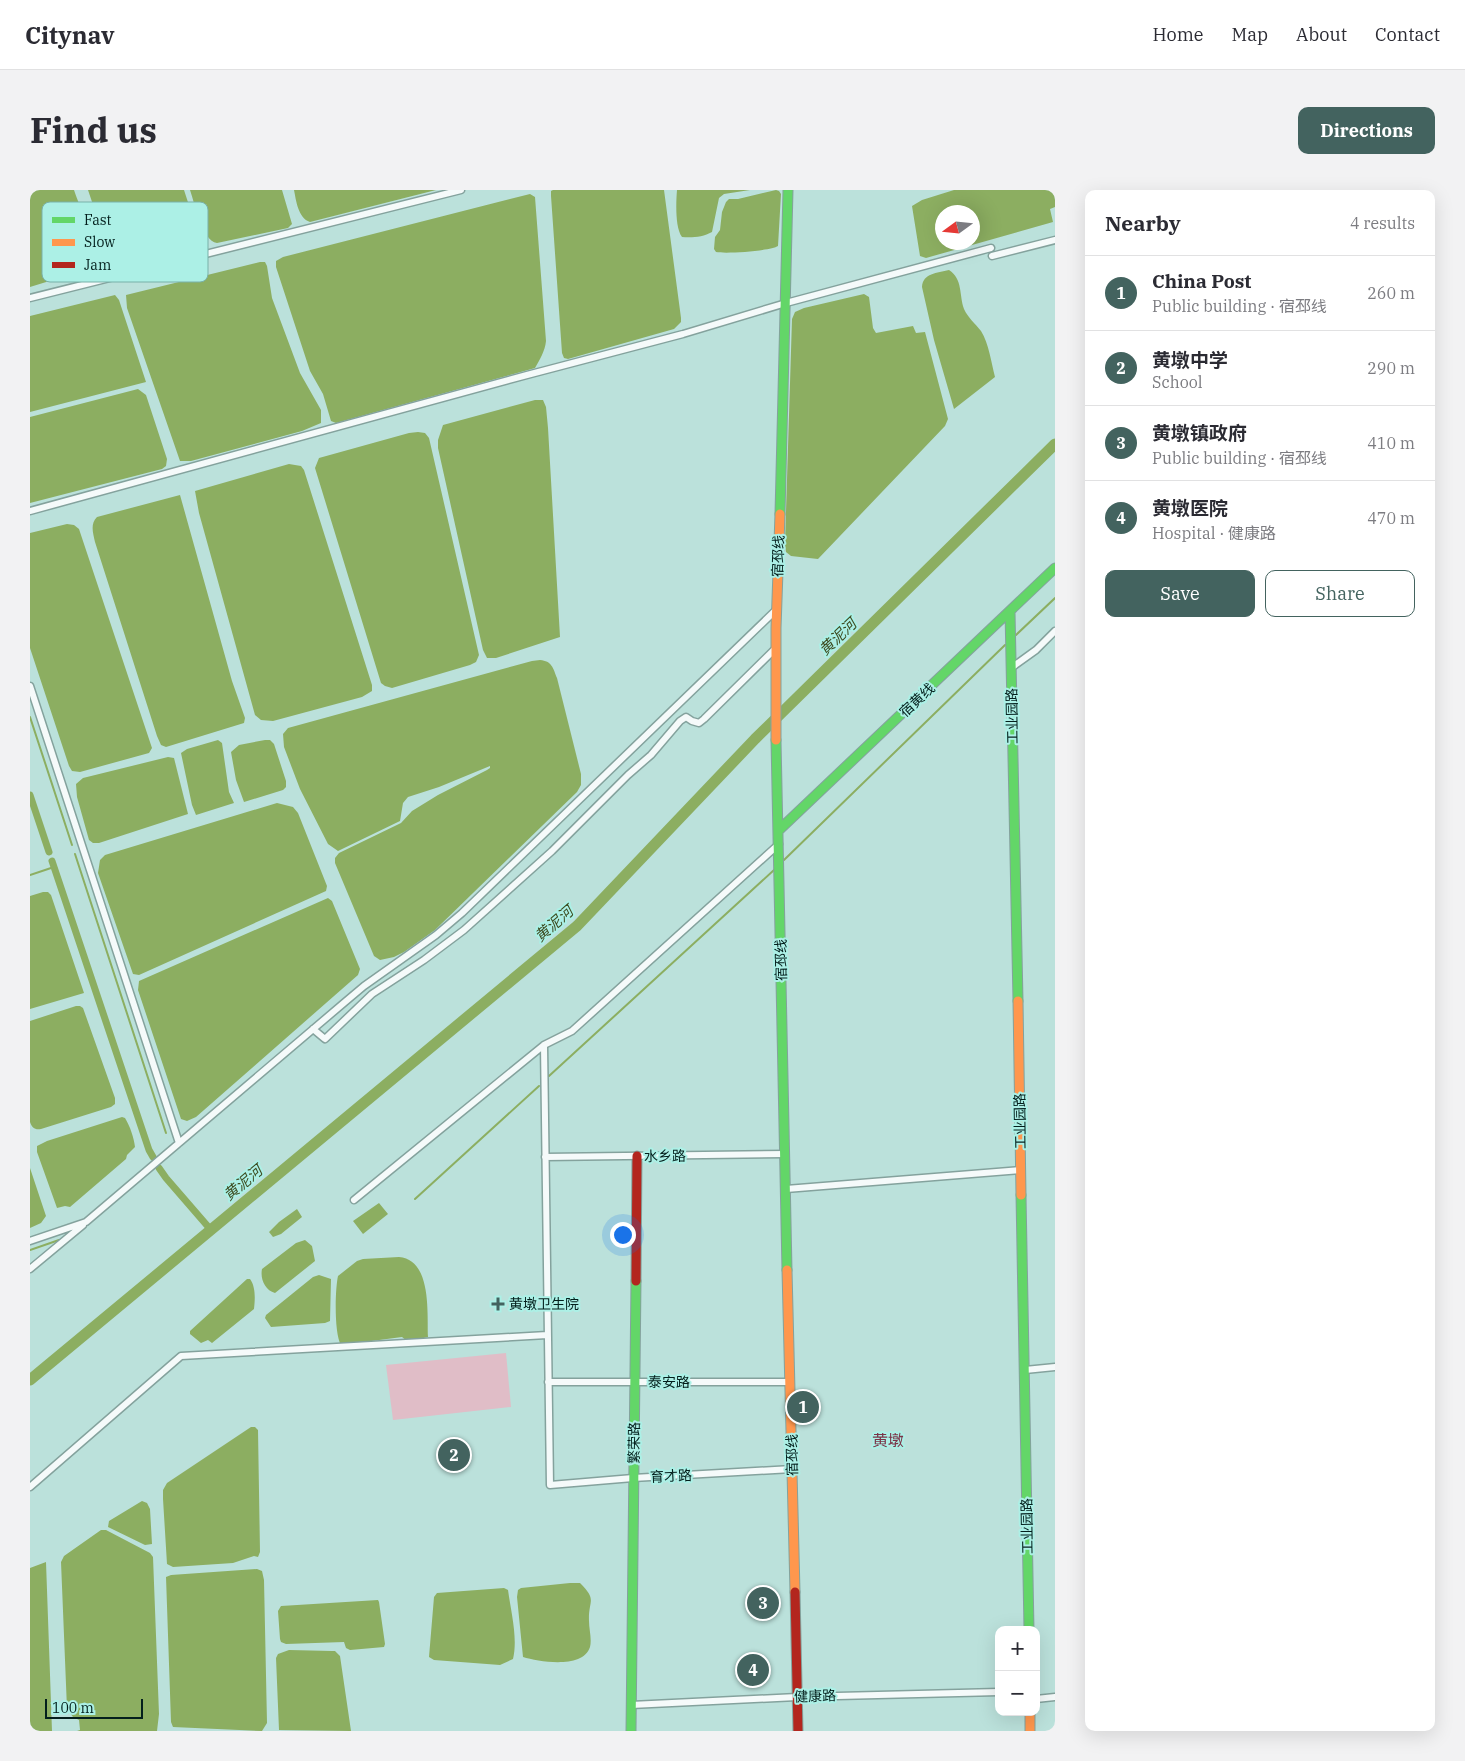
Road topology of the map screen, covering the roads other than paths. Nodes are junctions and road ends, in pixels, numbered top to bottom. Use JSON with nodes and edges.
{"nodes":[{"id":1,"x":461,"y":190,"type":"edge"},
{"id":2,"x":788,"y":190,"type":"edge"},
{"id":3,"x":1055,"y":240,"type":"edge"},
{"id":4,"x":991,"y":248,"type":"dead end"},
{"id":5,"x":208,"y":253,"type":"edge"},
{"id":6,"x":992,"y":256,"type":"dead end"},
{"id":7,"x":94,"y":282,"type":"edge"},
{"id":8,"x":30,"y":298,"type":"edge"},
{"id":9,"x":786,"y":303,"type":"junction"},
{"id":10,"x":30,"y":512,"type":"edge"},
{"id":11,"x":1055,"y":568,"type":"edge"},
{"id":12,"x":776,"y":610,"type":"junction"},
{"id":13,"x":1010,"y":612,"type":"junction"},
{"id":14,"x":1055,"y":631,"type":"edge"},
{"id":15,"x":776,"y":648,"type":"junction"},
{"id":16,"x":1011,"y":668,"type":"junction"},
{"id":17,"x":30,"y":686,"type":"edge"},
{"id":18,"x":778,"y":831,"type":"junction"},
{"id":19,"x":779,"y":844,"type":"junction"},
{"id":20,"x":364,"y":986,"type":"junction"},
{"id":21,"x":372,"y":994,"type":"junction"},
{"id":22,"x":313,"y":1029,"type":"junction"},
{"id":23,"x":544,"y":1045,"type":"junction"},
{"id":24,"x":179,"y":1143,"type":"junction"},
{"id":25,"x":785,"y":1154,"type":"junction"},
{"id":26,"x":637,"y":1156,"type":"junction"},
{"id":27,"x":545,"y":1157,"type":"junction"},
{"id":28,"x":1022,"y":1170,"type":"junction"},
{"id":29,"x":786,"y":1189,"type":"junction"},
{"id":30,"x":354,"y":1200,"type":"dead end"},
{"id":31,"x":86,"y":1222,"type":"junction"},
{"id":32,"x":30,"y":1241,"type":"edge"},
{"id":33,"x":30,"y":1269,"type":"edge"},
{"id":34,"x":547,"y":1335,"type":"junction"},
{"id":35,"x":1055,"y":1367,"type":"edge"},
{"id":36,"x":1024,"y":1370,"type":"junction"},
{"id":37,"x":548,"y":1382,"type":"junction"},
{"id":38,"x":634,"y":1382,"type":"junction"},
{"id":39,"x":790,"y":1382,"type":"junction"},
{"id":40,"x":792,"y":1469,"type":"junction"},
{"id":41,"x":634,"y":1478,"type":"junction"},
{"id":42,"x":30,"y":1486,"type":"edge"},
{"id":43,"x":1029,"y":1626,"type":"edge"},
{"id":44,"x":995,"y":1692,"type":"edge"},
{"id":45,"x":797,"y":1697,"type":"junction"},
{"id":46,"x":1055,"y":1697,"type":"edge"},
{"id":47,"x":1040,"y":1699,"type":"edge"},
{"id":48,"x":631,"y":1705,"type":"junction"},
{"id":49,"x":1030,"y":1716,"type":"edge"},
{"id":50,"x":631,"y":1731,"type":"edge"},
{"id":51,"x":798,"y":1731,"type":"edge"},
{"id":52,"x":1030,"y":1731,"type":"edge"}],
"edges":[{"from":1,"to":5,"type":"street"},
{"from":2,"to":9,"type":"street","name":"宿邳线"},
{"from":3,"to":6,"type":"street"},
{"from":4,"to":9,"type":"street"},
{"from":7,"to":8,"type":"street"},
{"from":9,"to":10,"type":"street"},
{"from":9,"to":12,"type":"street","name":"宿邳线"},
{"from":11,"to":13,"type":"street","name":"宿黄线"},
{"from":12,"to":15,"type":"street","name":"宿邳线"},
{"from":12,"to":20,"type":"street"},
{"from":13,"to":16,"type":"street","name":"工业园路"},
{"from":13,"to":18,"type":"street","name":"宿黄线"},
{"from":14,"to":16,"type":"street"},
{"from":15,"to":18,"type":"street","name":"宿邳线"},
{"from":15,"to":21,"type":"street"},
{"from":16,"to":28,"type":"street","name":"工业园路"},
{"from":17,"to":24,"type":"street"},
{"from":18,"to":19,"type":"street","name":"宿邳线"},
{"from":19,"to":23,"type":"street"},
{"from":19,"to":25,"type":"street","name":"宿邳线"},
{"from":20,"to":21,"type":"street"},
{"from":20,"to":22,"type":"street"},
{"from":21,"to":22,"type":"street"},
{"from":22,"to":24,"type":"street"},
{"from":23,"to":27,"type":"street"},
{"from":23,"to":30,"type":"street"},
{"from":24,"to":31,"type":"street"},
{"from":25,"to":26,"type":"street","name":"水乡路"},
{"from":25,"to":29,"type":"street","name":"宿邳线"},
{"from":26,"to":27,"type":"street","name":"水乡路"},
{"from":26,"to":38,"type":"street","name":"繁荣路"},
{"from":27,"to":34,"type":"street"},
{"from":28,"to":29,"type":"street"},
{"from":28,"to":36,"type":"street","name":"工业园路"},
{"from":29,"to":39,"type":"street","name":"宿邳线"},
{"from":31,"to":32,"type":"street"},
{"from":31,"to":33,"type":"street"},
{"from":34,"to":37,"type":"street"},
{"from":34,"to":42,"type":"street"},
{"from":35,"to":36,"type":"street"},
{"from":36,"to":43,"type":"street","name":"工业园路"},
{"from":37,"to":38,"type":"street","name":"泰安路"},
{"from":37,"to":41,"type":"street","name":"育才路"},
{"from":38,"to":39,"type":"street","name":"泰安路"},
{"from":38,"to":41,"type":"street","name":"繁荣路"},
{"from":39,"to":40,"type":"street","name":"宿邳线"},
{"from":40,"to":41,"type":"street","name":"育才路"},
{"from":40,"to":45,"type":"street","name":"宿邳线"},
{"from":41,"to":48,"type":"street","name":"繁荣路"},
{"from":44,"to":45,"type":"street","name":"健康路"},
{"from":45,"to":48,"type":"street","name":"健康路"},
{"from":45,"to":51,"type":"street","name":"宿邳线"},
{"from":46,"to":47,"type":"street"},
{"from":48,"to":50,"type":"street","name":"繁荣路"},
{"from":49,"to":52,"type":"street"}]}
